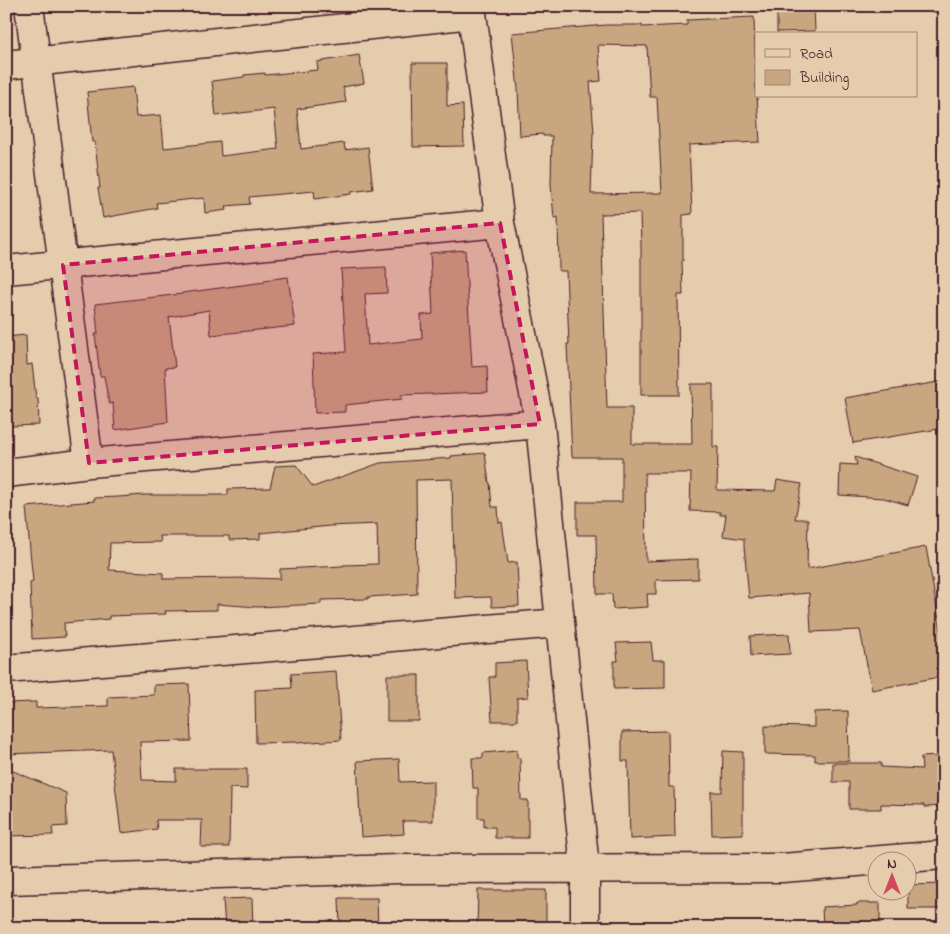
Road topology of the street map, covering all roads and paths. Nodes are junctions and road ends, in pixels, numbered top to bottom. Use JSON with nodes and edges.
{"nodes":[{"id":1,"x":29,"y":6,"type":"edge"},
{"id":2,"x":472,"y":10,"type":"edge"},
{"id":3,"x":36,"y":61,"type":"junction"},
{"id":4,"x":6,"y":65,"type":"edge"},
{"id":5,"x":500,"y":223,"type":"junction"},
{"id":6,"x":63,"y":265,"type":"junction"},
{"id":7,"x":6,"y":270,"type":"edge"},
{"id":8,"x":540,"y":424,"type":"junction"},
{"id":9,"x":89,"y":463,"type":"junction"},
{"id":10,"x":6,"y":473,"type":"edge"},
{"id":11,"x":560,"y":623,"type":"junction"},
{"id":12,"x":6,"y":669,"type":"edge"},
{"id":13,"x":944,"y":855,"type":"edge"},
{"id":14,"x":585,"y":868,"type":"junction"},
{"id":15,"x":6,"y":880,"type":"edge"},
{"id":16,"x":585,"y":928,"type":"edge"}],
"edges":[{"from":1,"to":3,"type":"street"},
{"from":2,"to":3,"type":"street"},
{"from":2,"to":5,"type":"street"},
{"from":3,"to":4,"type":"street"},
{"from":3,"to":6,"type":"street"},
{"from":5,"to":6,"type":"street"},
{"from":5,"to":8,"type":"street"},
{"from":6,"to":7,"type":"street"},
{"from":6,"to":9,"type":"street"},
{"from":8,"to":9,"type":"street"},
{"from":8,"to":11,"type":"street"},
{"from":9,"to":10,"type":"street"},
{"from":11,"to":12,"type":"street"},
{"from":11,"to":14,"type":"street"},
{"from":13,"to":14,"type":"street"},
{"from":14,"to":15,"type":"street"},
{"from":14,"to":16,"type":"street"}]}
